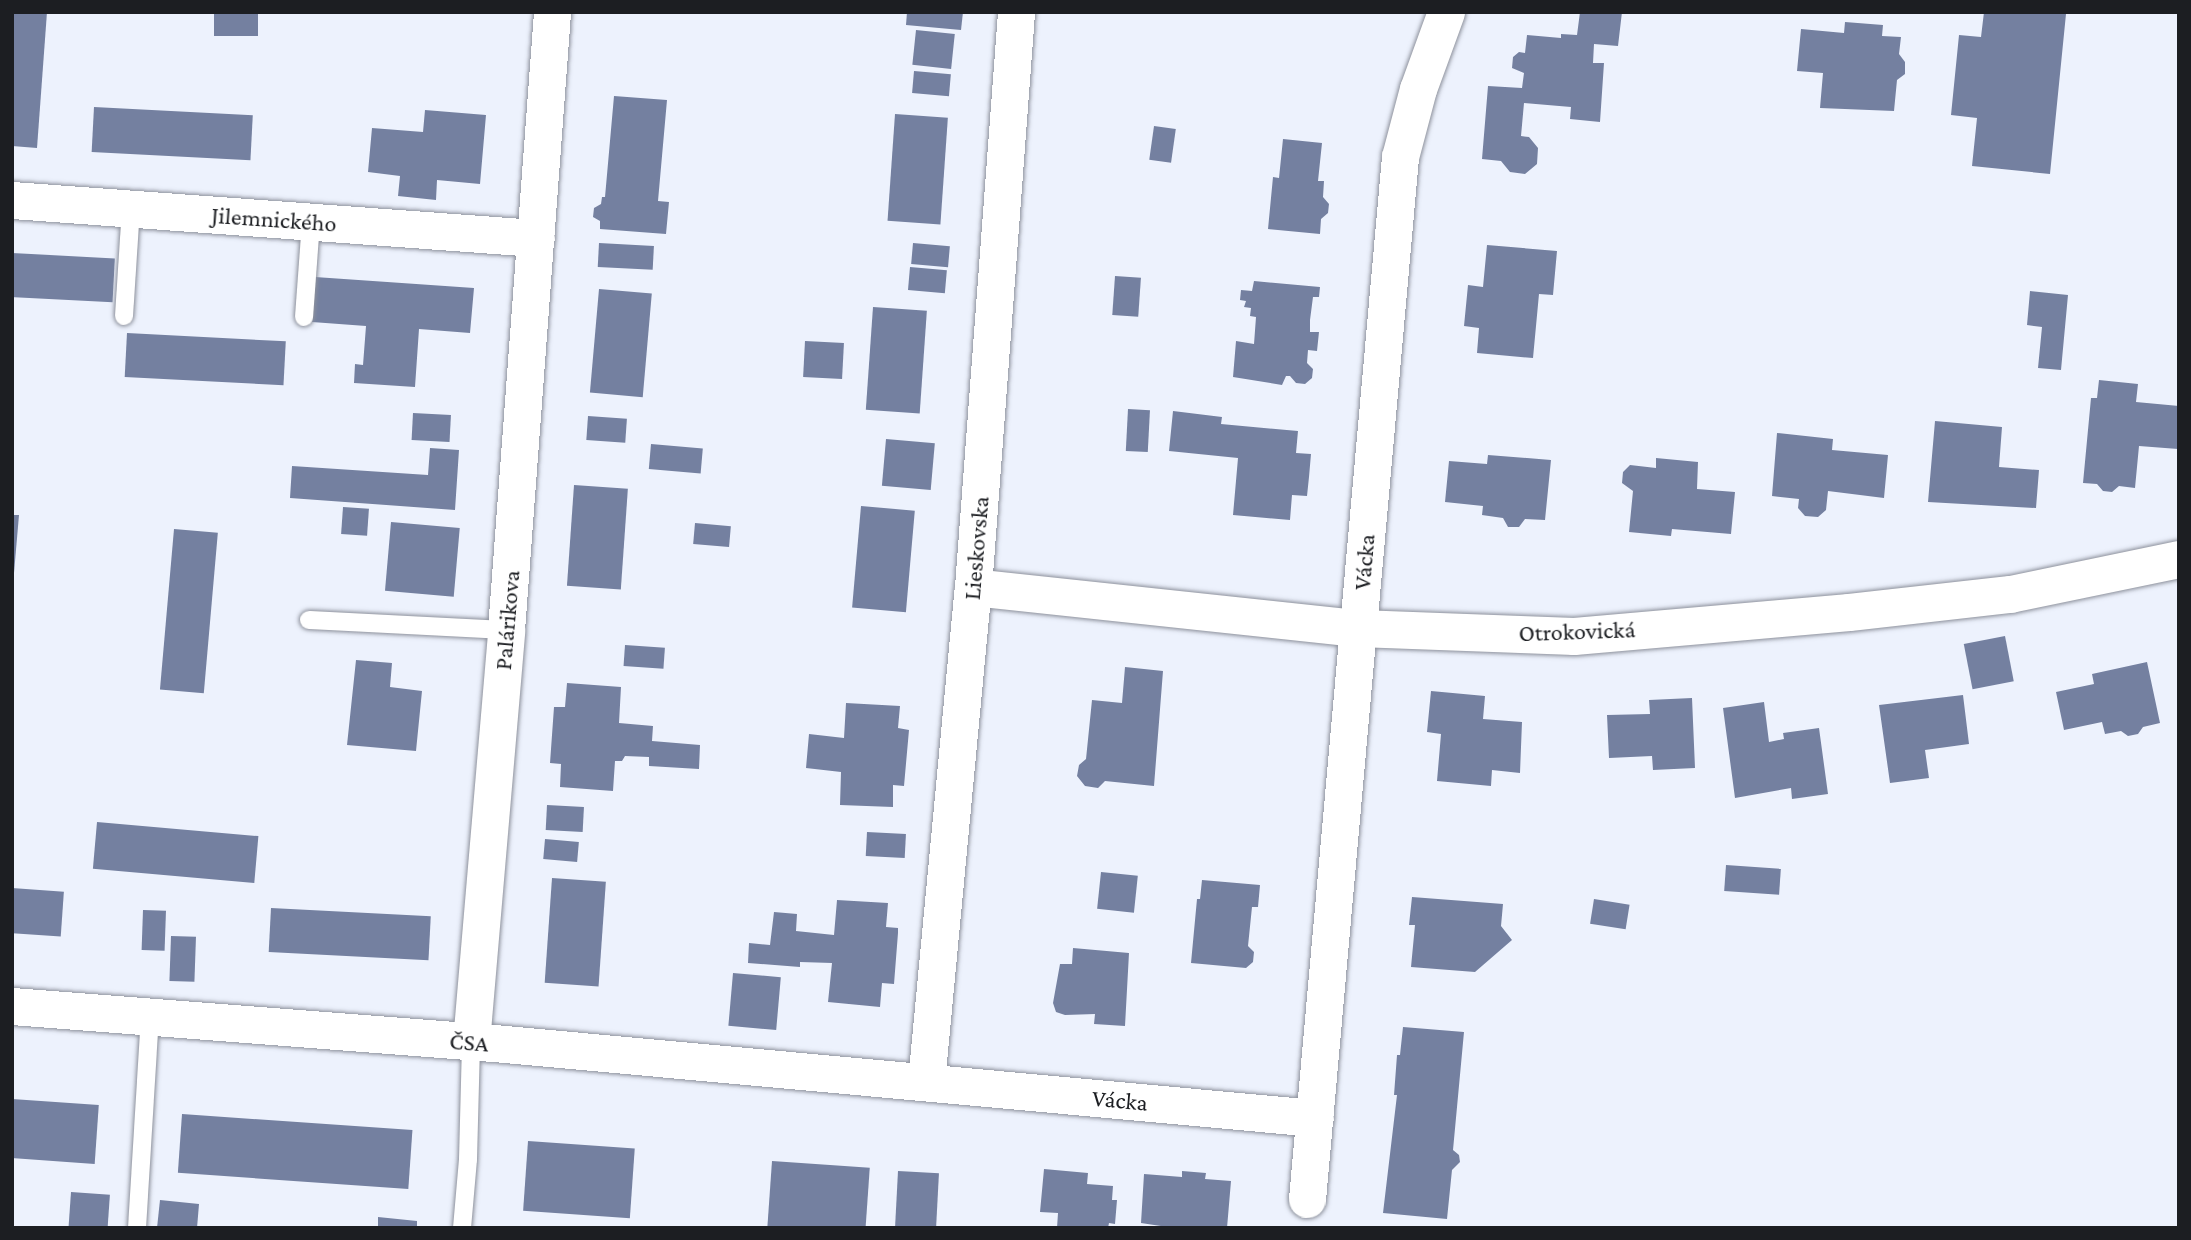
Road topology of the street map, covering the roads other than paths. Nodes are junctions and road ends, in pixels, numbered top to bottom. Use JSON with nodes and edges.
{"nodes":[{"id":1,"x":552,"y":12,"type":"edge"},
{"id":2,"x":1016,"y":12,"type":"edge"},
{"id":3,"x":1446,"y":12,"type":"edge"},
{"id":4,"x":12,"y":200,"type":"edge"},
{"id":5,"x":131,"y":208,"type":"junction"},
{"id":6,"x":311,"y":222,"type":"junction"},
{"id":7,"x":536,"y":238,"type":"junction"},
{"id":8,"x":124,"y":316,"type":"dead end"},
{"id":9,"x":303,"y":317,"type":"dead end"},
{"id":10,"x":2179,"y":559,"type":"edge"},
{"id":11,"x":973,"y":587,"type":"junction"},
{"id":12,"x":309,"y":620,"type":"dead end"},
{"id":13,"x":1358,"y":628,"type":"junction"},
{"id":14,"x":506,"y":630,"type":"junction"},
{"id":15,"x":12,"y":1006,"type":"edge"},
{"id":16,"x":150,"y":1017,"type":"junction"},
{"id":17,"x":471,"y":1042,"type":"junction"},
{"id":18,"x":926,"y":1082,"type":"junction"},
{"id":19,"x":1315,"y":1118,"type":"junction"},
{"id":20,"x":1307,"y":1199,"type":"dead end"},
{"id":21,"x":137,"y":1228,"type":"edge"},
{"id":22,"x":462,"y":1228,"type":"edge"}],
"edges":[{"from":1,"to":7,"type":"street","name":"Palárikova"},
{"from":2,"to":11,"type":"street","name":"Lieskovska"},
{"from":3,"to":13,"type":"street","name":"Vácka"},
{"from":4,"to":5,"type":"street","name":"Jilemnického"},
{"from":5,"to":6,"type":"street","name":"Jilemnického"},
{"from":5,"to":8,"type":"lane"},
{"from":6,"to":7,"type":"street","name":"Jilemnického"},
{"from":6,"to":9,"type":"lane"},
{"from":7,"to":14,"type":"street","name":"Palárikova"},
{"from":10,"to":13,"type":"street","name":"Otrokovická"},
{"from":11,"to":13,"type":"street","name":"Otrokovická"},
{"from":11,"to":18,"type":"street","name":"Lieskovska"},
{"from":12,"to":14,"type":"lane"},
{"from":13,"to":19,"type":"street","name":"Vácka"},
{"from":14,"to":17,"type":"street","name":"Palárikova"},
{"from":15,"to":16,"type":"street","name":"ČSA"},
{"from":16,"to":17,"type":"street","name":"ČSA"},
{"from":16,"to":21,"type":"lane"},
{"from":17,"to":18,"type":"street","name":"ČSA"},
{"from":17,"to":22,"type":"lane","name":"Palárikova"},
{"from":18,"to":19,"type":"street","name":"Vácka"},
{"from":19,"to":20,"type":"street","name":"Vácka"}]}
